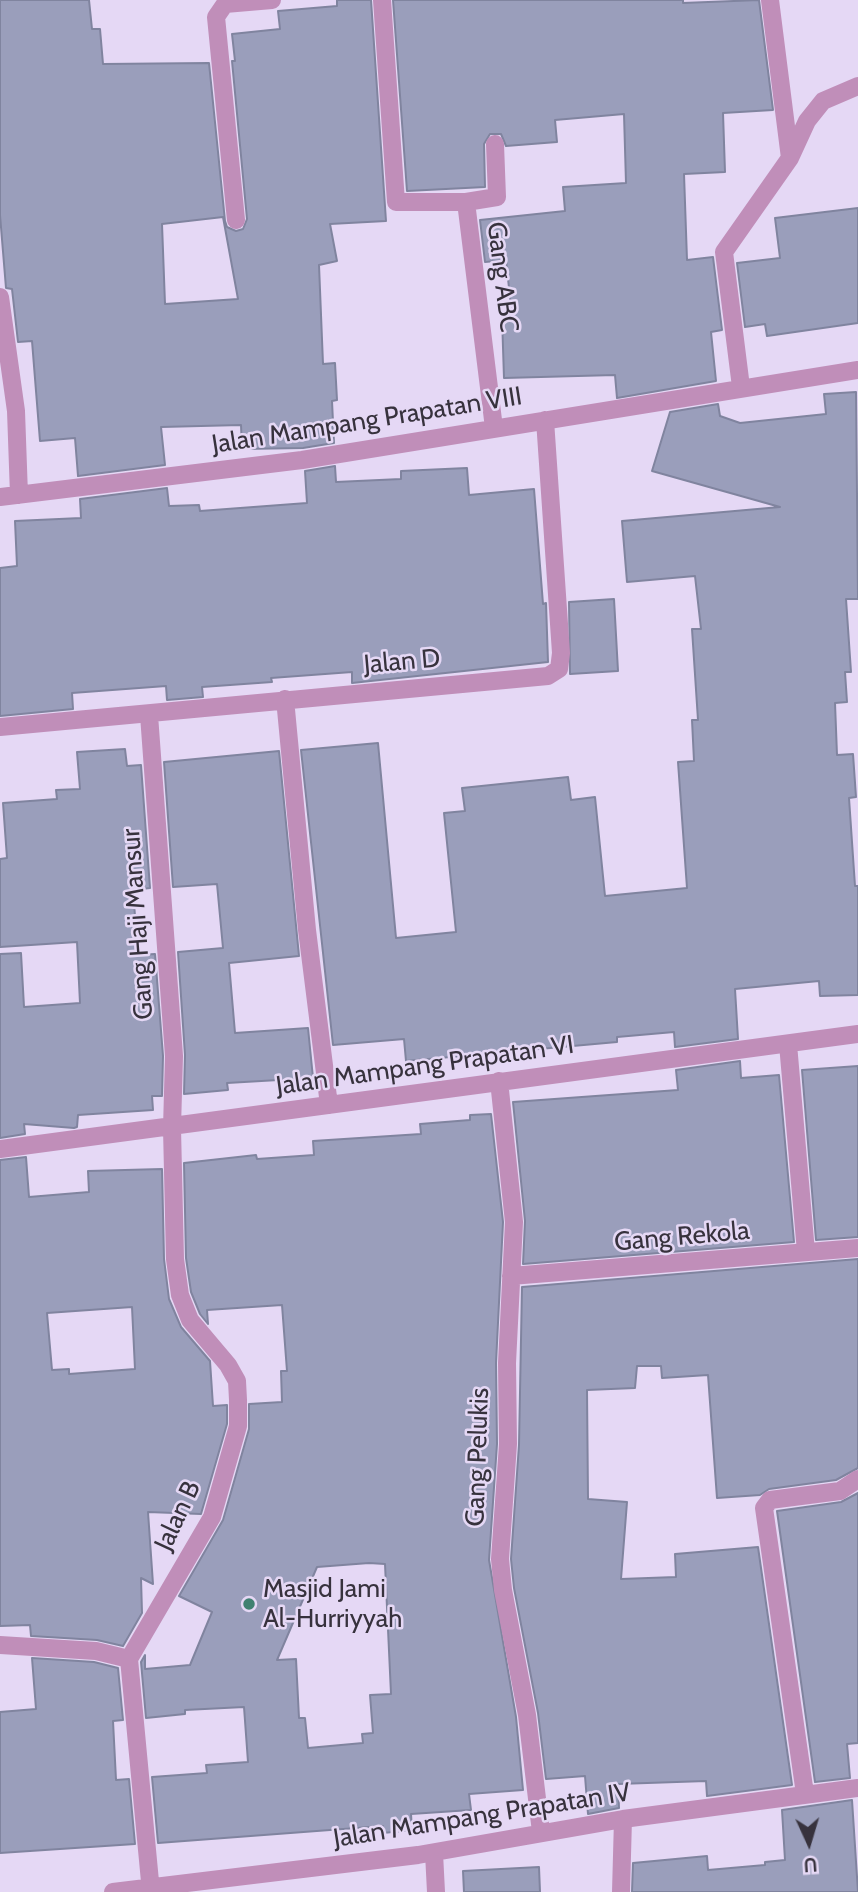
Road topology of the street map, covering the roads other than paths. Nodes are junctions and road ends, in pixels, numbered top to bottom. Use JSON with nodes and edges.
{"nodes":[{"id":1,"x":272,"y":0,"type":"edge"},
{"id":2,"x":382,"y":0,"type":"edge"},
{"id":3,"x":770,"y":0,"type":"edge"},
{"id":4,"x":858,"y":86,"type":"edge"},
{"id":5,"x":495,"y":145,"type":"dead end"},
{"id":6,"x":790,"y":158,"type":"junction"},
{"id":7,"x":466,"y":202,"type":"junction"},
{"id":8,"x":236,"y":220,"type":"dead end"},
{"id":9,"x":0,"y":297,"type":"edge"},
{"id":10,"x":858,"y":370,"type":"edge"},
{"id":11,"x":741,"y":387,"type":"junction"},
{"id":12,"x":545,"y":420,"type":"junction"},
{"id":13,"x":494,"y":428,"type":"junction"},
{"id":14,"x":19,"y":495,"type":"junction"},
{"id":15,"x":0,"y":497,"type":"edge"},
{"id":16,"x":285,"y":699,"type":"junction"},
{"id":17,"x":149,"y":715,"type":"junction"},
{"id":18,"x":0,"y":727,"type":"edge"},
{"id":19,"x":858,"y":1034,"type":"edge"},
{"id":20,"x":788,"y":1044,"type":"junction"},
{"id":21,"x":499,"y":1082,"type":"junction"},
{"id":22,"x":329,"y":1105,"type":"junction"},
{"id":23,"x":172,"y":1128,"type":"junction"},
{"id":24,"x":0,"y":1149,"type":"edge"},
{"id":25,"x":858,"y":1248,"type":"edge"},
{"id":26,"x":806,"y":1252,"type":"junction"},
{"id":27,"x":511,"y":1276,"type":"junction"},
{"id":28,"x":858,"y":1479,"type":"edge"},
{"id":29,"x":0,"y":1645,"type":"edge"},
{"id":30,"x":129,"y":1659,"type":"junction"},
{"id":31,"x":858,"y":1788,"type":"edge"},
{"id":32,"x":805,"y":1794,"type":"junction"},
{"id":33,"x":623,"y":1819,"type":"junction"},
{"id":34,"x":541,"y":1832,"type":"junction"},
{"id":35,"x":434,"y":1853,"type":"junction"},
{"id":36,"x":151,"y":1891,"type":"edge"},
{"id":37,"x":113,"y":1892,"type":"edge"},
{"id":38,"x":436,"y":1892,"type":"edge"},
{"id":39,"x":621,"y":1892,"type":"edge"}],
"edges":[{"from":1,"to":8,"type":"street"},
{"from":2,"to":7,"type":"street","name":"Gang ABC"},
{"from":3,"to":6,"type":"street"},
{"from":4,"to":6,"type":"street"},
{"from":5,"to":7,"type":"street"},
{"from":6,"to":11,"type":"street"},
{"from":7,"to":13,"type":"street","name":"Gang ABC"},
{"from":9,"to":14,"type":"street"},
{"from":10,"to":11,"type":"street","name":"Jalan Mampang Prapatan VIII"},
{"from":11,"to":12,"type":"street","name":"Jalan Mampang Prapatan VIII"},
{"from":12,"to":13,"type":"street","name":"Jalan Mampang Prapatan VIII"},
{"from":12,"to":16,"type":"street","name":"Jalan D"},
{"from":13,"to":14,"type":"street","name":"Jalan Mampang Prapatan VIII"},
{"from":14,"to":15,"type":"street","name":"Jalan Mampang Prapatan VIII"},
{"from":16,"to":17,"type":"street","name":"Jalan D"},
{"from":16,"to":22,"type":"street"},
{"from":17,"to":18,"type":"street","name":"Jalan D"},
{"from":17,"to":23,"type":"street","name":"Gang Haji Mansur"},
{"from":19,"to":20,"type":"street","name":"Jalan Mampang Prapatan VI"},
{"from":20,"to":21,"type":"street","name":"Jalan Mampang Prapatan VI"},
{"from":20,"to":26,"type":"street"},
{"from":21,"to":22,"type":"street","name":"Jalan Mampang Prapatan VI"},
{"from":21,"to":27,"type":"street","name":"Gang Pelukis"},
{"from":22,"to":23,"type":"street","name":"Jalan Mampang Prapatan VI"},
{"from":23,"to":24,"type":"street","name":"Jalan Mampang Prapatan VI"},
{"from":23,"to":30,"type":"street","name":"Jalan B"},
{"from":25,"to":26,"type":"street","name":"Gang Rekola"},
{"from":26,"to":27,"type":"street","name":"Gang Rekola"},
{"from":27,"to":34,"type":"street","name":"Gang Pelukis"},
{"from":28,"to":32,"type":"street"},
{"from":29,"to":30,"type":"street"},
{"from":30,"to":36,"type":"street"},
{"from":31,"to":32,"type":"street","name":"Jalan Mampang Prapatan IV"},
{"from":32,"to":33,"type":"street","name":"Jalan Mampang Prapatan IV"},
{"from":33,"to":34,"type":"street","name":"Jalan Mampang Prapatan IV"},
{"from":33,"to":39,"type":"street"},
{"from":34,"to":35,"type":"street","name":"Jalan Mampang Prapatan IV"},
{"from":35,"to":36,"type":"street","name":"Jalan Mampang Prapatan IV"},
{"from":35,"to":38,"type":"street"},
{"from":36,"to":37,"type":"street","name":"Jalan Mampang Prapatan IV"}]}
